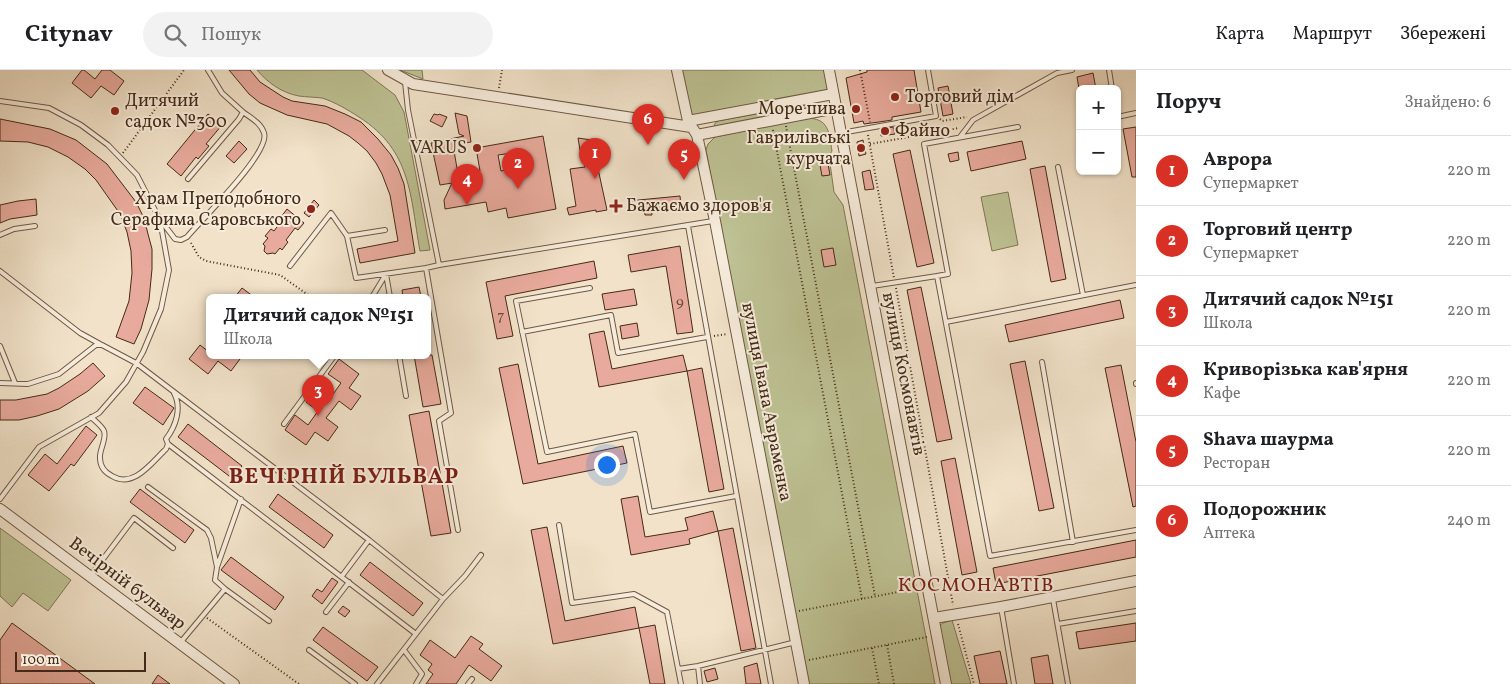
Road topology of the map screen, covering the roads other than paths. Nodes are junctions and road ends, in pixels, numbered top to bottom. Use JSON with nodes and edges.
{"nodes":[{"id":1,"x":208,"y":70,"type":"edge"},
{"id":2,"x":388,"y":70,"type":"edge"},
{"id":3,"x":677,"y":70,"type":"edge"},
{"id":4,"x":829,"y":70,"type":"edge"},
{"id":5,"x":928,"y":70,"type":"edge"},
{"id":6,"x":1072,"y":70,"type":"edge"},
{"id":7,"x":1109,"y":70,"type":"edge"},
{"id":8,"x":405,"y":80,"type":"junction"},
{"id":9,"x":1111,"y":85,"type":"edge"},
{"id":10,"x":834,"y":94,"type":"junction"},
{"id":11,"x":0,"y":101,"type":"edge"},
{"id":12,"x":836,"y":108,"type":"junction"},
{"id":13,"x":243,"y":112,"type":"junction"},
{"id":14,"x":1136,"y":113,"type":"edge"},
{"id":15,"x":1121,"y":116,"type":"edge"},
{"id":16,"x":1018,"y":127,"type":"dead end"},
{"id":17,"x":692,"y":128,"type":"junction"},
{"id":18,"x":840,"y":133,"type":"junction"},
{"id":19,"x":960,"y":137,"type":"junction"},
{"id":20,"x":1058,"y":167,"type":"dead end"},
{"id":21,"x":188,"y":179,"type":"dead end"},
{"id":22,"x":160,"y":220,"type":"junction"},
{"id":23,"x":715,"y":221,"type":"junction"},
{"id":24,"x":36,"y":226,"type":"dead end"},
{"id":25,"x":688,"y":226,"type":"junction"},
{"id":26,"x":385,"y":230,"type":"dead end"},
{"id":27,"x":0,"y":235,"type":"edge"},
{"id":28,"x":347,"y":236,"type":"junction"},
{"id":29,"x":439,"y":265,"type":"junction"},
{"id":30,"x":290,"y":266,"type":"dead end"},
{"id":31,"x":426,"y":268,"type":"junction"},
{"id":32,"x":0,"y":271,"type":"edge"},
{"id":33,"x":386,"y":274,"type":"junction"},
{"id":34,"x":937,"y":276,"type":"junction"},
{"id":35,"x":1136,"y":285,"type":"edge"},
{"id":36,"x":869,"y":287,"type":"junction"},
{"id":37,"x":590,"y":288,"type":"dead end"},
{"id":38,"x":374,"y":294,"type":"edge"},
{"id":39,"x":389,"y":294,"type":"edge"},
{"id":40,"x":430,"y":294,"type":"edge"},
{"id":41,"x":1083,"y":295,"type":"junction"},
{"id":42,"x":431,"y":297,"type":"edge"},
{"id":43,"x":946,"y":322,"type":"junction"},
{"id":44,"x":522,"y":332,"type":"junction"},
{"id":45,"x":708,"y":337,"type":"junction"},
{"id":46,"x":102,"y":345,"type":"junction"},
{"id":47,"x":0,"y":346,"type":"edge"},
{"id":48,"x":331,"y":359,"type":"edge"},
{"id":49,"x":400,"y":359,"type":"edge"},
{"id":50,"x":1042,"y":362,"type":"dead end"},
{"id":51,"x":136,"y":364,"type":"junction"},
{"id":52,"x":0,"y":383,"type":"edge"},
{"id":53,"x":15,"y":383,"type":"junction"},
{"id":54,"x":172,"y":391,"type":"junction"},
{"id":55,"x":406,"y":396,"type":"dead end"},
{"id":56,"x":91,"y":417,"type":"junction"},
{"id":57,"x":284,"y":424,"type":"dead end"},
{"id":58,"x":168,"y":444,"type":"junction"},
{"id":59,"x":148,"y":486,"type":"dead end"},
{"id":60,"x":736,"y":496,"type":"junction"},
{"id":61,"x":0,"y":499,"type":"edge"},
{"id":62,"x":241,"y":499,"type":"junction"},
{"id":63,"x":0,"y":509,"type":"edge"},
{"id":64,"x":559,"y":525,"type":"dead end"},
{"id":65,"x":458,"y":530,"type":"dead end"},
{"id":66,"x":1136,"y":530,"type":"edge"},
{"id":67,"x":368,"y":540,"type":"junction"},
{"id":68,"x":1073,"y":542,"type":"junction"},
{"id":69,"x":173,"y":548,"type":"dead end"},
{"id":70,"x":481,"y":555,"type":"dead end"},
{"id":71,"x":217,"y":567,"type":"junction"},
{"id":72,"x":90,"y":576,"type":"junction"},
{"id":73,"x":342,"y":576,"type":"junction"},
{"id":74,"x":1136,"y":581,"type":"edge"},
{"id":75,"x":348,"y":582,"type":"junction"},
{"id":76,"x":225,"y":588,"type":"junction"},
{"id":77,"x":1052,"y":597,"type":"junction"},
{"id":78,"x":443,"y":599,"type":"junction"},
{"id":79,"x":1001,"y":607,"type":"junction"},
{"id":80,"x":1136,"y":611,"type":"edge"},
{"id":81,"x":326,"y":612,"type":"dead end"},
{"id":82,"x":934,"y":618,"type":"junction"},
{"id":83,"x":269,"y":621,"type":"dead end"},
{"id":84,"x":1058,"y":624,"type":"junction"},
{"id":85,"x":416,"y":634,"type":"junction"},
{"id":86,"x":796,"y":642,"type":"junction"},
{"id":87,"x":180,"y":644,"type":"junction"},
{"id":88,"x":765,"y":649,"type":"junction"},
{"id":89,"x":309,"y":650,"type":"dead end"},
{"id":90,"x":404,"y":650,"type":"junction"},
{"id":91,"x":698,"y":666,"type":"junction"},
{"id":92,"x":678,"y":669,"type":"junction"},
{"id":93,"x":472,"y":679,"type":"dead end"},
{"id":94,"x":234,"y":684,"type":"edge"},
{"id":95,"x":355,"y":684,"type":"edge"},
{"id":96,"x":377,"y":684,"type":"edge"},
{"id":97,"x":416,"y":684,"type":"edge"},
{"id":98,"x":468,"y":684,"type":"edge"},
{"id":99,"x":681,"y":684,"type":"edge"},
{"id":100,"x":700,"y":684,"type":"edge"},
{"id":101,"x":771,"y":684,"type":"edge"},
{"id":102,"x":804,"y":684,"type":"edge"},
{"id":103,"x":946,"y":684,"type":"edge"},
{"id":104,"x":1014,"y":684,"type":"edge"},
{"id":105,"x":1068,"y":684,"type":"edge"}],
"edges":[{"from":1,"to":13,"type":"lane"},
{"from":2,"to":8,"type":"street"},
{"from":3,"to":17,"type":"street","name":"вулиця Івана Авраменка"},
{"from":4,"to":10,"type":"street","name":"вулиця Космонавтів"},
{"from":5,"to":18,"type":"lane"},
{"from":6,"to":19,"type":"lane"},
{"from":7,"to":9,"type":"lane"},
{"from":8,"to":17,"type":"street"},
{"from":8,"to":29,"type":"lane"},
{"from":10,"to":12,"type":"street","name":"вулиця Космонавтів"},
{"from":10,"to":17,"type":"street"},
{"from":11,"to":22,"type":"lane"},
{"from":12,"to":17,"type":"street"},
{"from":12,"to":18,"type":"street","name":"вулиця Космонавтів"},
{"from":13,"to":21,"type":"lane"},
{"from":13,"to":22,"type":"lane"},
{"from":14,"to":15,"type":"lane"},
{"from":16,"to":19,"type":"lane"},
{"from":17,"to":23,"type":"street","name":"вулиця Івана Авраменка"},
{"from":18,"to":36,"type":"street","name":"вулиця Космонавтів"},
{"from":19,"to":34,"type":"lane"},
{"from":20,"to":41,"type":"lane"},
{"from":22,"to":51,"type":"lane"},
{"from":23,"to":25,"type":"lane"},
{"from":23,"to":86,"type":"street","name":"вулиця Івана Авраменка"},
{"from":24,"to":27,"type":"lane"},
{"from":25,"to":29,"type":"lane"},
{"from":25,"to":45,"type":"lane"},
{"from":26,"to":28,"type":"lane"},
{"from":28,"to":30,"type":"lane"},
{"from":28,"to":33,"type":"lane"},
{"from":29,"to":31,"type":"lane"},
{"from":31,"to":33,"type":"lane"},
{"from":31,"to":40,"type":"lane"},
{"from":32,"to":46,"type":"lane"},
{"from":33,"to":38,"type":"lane"},
{"from":33,"to":39,"type":"lane"},
{"from":34,"to":36,"type":"lane"},
{"from":34,"to":43,"type":"lane"},
{"from":35,"to":41,"type":"lane"},
{"from":36,"to":82,"type":"street","name":"вулиця Космонавтів"},
{"from":37,"to":44,"type":"lane"},
{"from":41,"to":43,"type":"lane"},
{"from":42,"to":65,"type":"lane"},
{"from":43,"to":68,"type":"lane"},
{"from":44,"to":45,"type":"lane"},
{"from":44,"to":60,"type":"lane"},
{"from":45,"to":60,"type":"lane"},
{"from":46,"to":51,"type":"lane"},
{"from":46,"to":53,"type":"lane"},
{"from":47,"to":53,"type":"lane"},
{"from":48,"to":57,"type":"lane"},
{"from":49,"to":55,"type":"lane"},
{"from":50,"to":68,"type":"lane"},
{"from":51,"to":54,"type":"lane"},
{"from":51,"to":56,"type":"lane"},
{"from":52,"to":53,"type":"lane"},
{"from":54,"to":58,"type":"lane"},
{"from":54,"to":67,"type":"lane"},
{"from":56,"to":58,"type":"lane"},
{"from":56,"to":61,"type":"lane"},
{"from":58,"to":62,"type":"lane"},
{"from":59,"to":71,"type":"lane"},
{"from":60,"to":88,"type":"lane"},
{"from":62,"to":71,"type":"lane"},
{"from":62,"to":73,"type":"lane"},
{"from":63,"to":72,"type":"street","name":"Вечірній бульвар"},
{"from":64,"to":92,"type":"lane"},
{"from":66,"to":68,"type":"lane"},
{"from":67,"to":73,"type":"lane"},
{"from":67,"to":78,"type":"lane"},
{"from":69,"to":72,"type":"lane"},
{"from":70,"to":78,"type":"lane"},
{"from":71,"to":76,"type":"lane"},
{"from":72,"to":87,"type":"street","name":"Вечірній бульвар"},
{"from":73,"to":75,"type":"lane"},
{"from":74,"to":77,"type":"street"},
{"from":75,"to":81,"type":"lane"},
{"from":75,"to":85,"type":"lane"},
{"from":76,"to":83,"type":"lane"},
{"from":76,"to":87,"type":"lane"},
{"from":77,"to":79,"type":"street"},
{"from":77,"to":84,"type":"lane"},
{"from":78,"to":85,"type":"lane"},
{"from":79,"to":82,"type":"street"},
{"from":79,"to":104,"type":"lane"},
{"from":80,"to":84,"type":"lane"},
{"from":82,"to":103,"type":"street","name":"вулиця Космонавтів"},
{"from":84,"to":105,"type":"lane"},
{"from":85,"to":90,"type":"lane"},
{"from":86,"to":88,"type":"lane"},
{"from":86,"to":102,"type":"street","name":"вулиця Івана Авраменка"},
{"from":87,"to":94,"type":"street","name":"Вечірній бульвар"},
{"from":88,"to":91,"type":"lane"},
{"from":88,"to":101,"type":"lane"},
{"from":89,"to":95,"type":"lane"},
{"from":90,"to":96,"type":"lane"},
{"from":90,"to":97,"type":"lane"},
{"from":91,"to":92,"type":"lane"},
{"from":91,"to":100,"type":"lane"},
{"from":92,"to":99,"type":"lane"},
{"from":93,"to":98,"type":"lane"}]}
